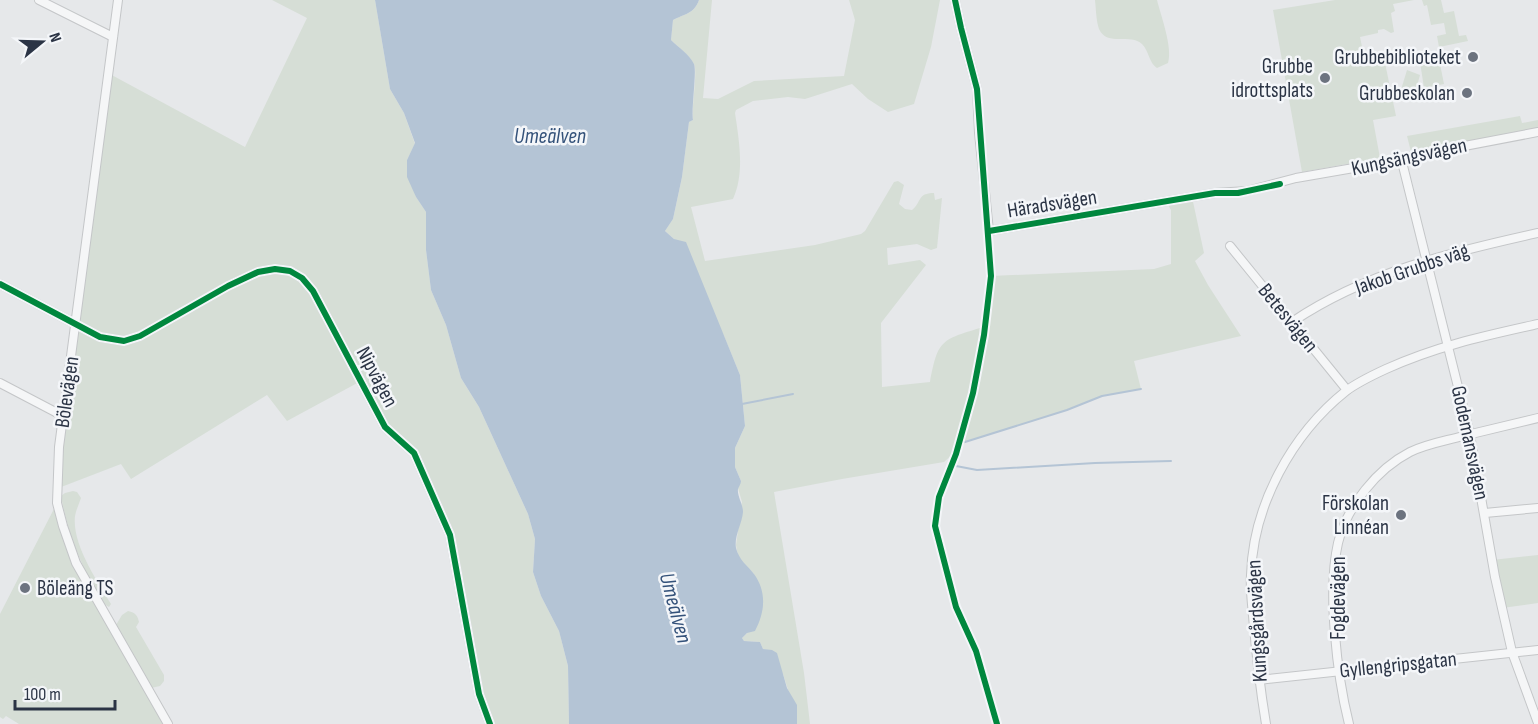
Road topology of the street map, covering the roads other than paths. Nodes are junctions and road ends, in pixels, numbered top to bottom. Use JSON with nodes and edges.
{"nodes":[{"id":1,"x":39,"y":0,"type":"edge"},
{"id":2,"x":118,"y":0,"type":"edge"},
{"id":3,"x":955,"y":0,"type":"edge"},
{"id":4,"x":113,"y":37,"type":"junction"},
{"id":5,"x":1538,"y":132,"type":"edge"},
{"id":6,"x":1402,"y":162,"type":"junction"},
{"id":7,"x":1280,"y":184,"type":"joint"},
{"id":8,"x":1538,"y":233,"type":"edge"},
{"id":9,"x":1230,"y":246,"type":"dead end"},
{"id":10,"x":1428,"y":261,"type":"junction"},
{"id":11,"x":0,"y":284,"type":"edge"},
{"id":12,"x":1292,"y":322,"type":"junction"},
{"id":13,"x":1538,"y":324,"type":"edge"},
{"id":14,"x":76,"y":326,"type":"junction"},
{"id":15,"x":1448,"y":345,"type":"junction"},
{"id":16,"x":0,"y":383,"type":"edge"},
{"id":17,"x":1347,"y":390,"type":"junction"},
{"id":18,"x":63,"y":417,"type":"junction"},
{"id":19,"x":1538,"y":418,"type":"edge"},
{"id":20,"x":1470,"y":435,"type":"junction"},
{"id":21,"x":1538,"y":508,"type":"edge"},
{"id":22,"x":1485,"y":513,"type":"junction"},
{"id":23,"x":1538,"y":650,"type":"edge"},
{"id":24,"x":1512,"y":652,"type":"junction"},
{"id":25,"x":1340,"y":671,"type":"junction"},
{"id":26,"x":1258,"y":680,"type":"junction"},
{"id":27,"x":1538,"y":723,"type":"edge"},
{"id":28,"x":168,"y":724,"type":"edge"},
{"id":29,"x":490,"y":724,"type":"edge"},
{"id":30,"x":1266,"y":724,"type":"edge"},
{"id":31,"x":1349,"y":724,"type":"edge"}],
"edges":[{"from":1,"to":4,"type":"street"},
{"from":2,"to":4,"type":"street","name":"Bölevägen"},
{"from":3,"to":7,"type":"street","name":"Häradsvägen"},
{"from":4,"to":14,"type":"street","name":"Bölevägen"},
{"from":5,"to":6,"type":"street","name":"Kungsängsvägen"},
{"from":6,"to":7,"type":"street","name":"Kungsängsvägen"},
{"from":6,"to":10,"type":"street","name":"Godemansvägen"},
{"from":8,"to":10,"type":"street","name":"Jakob Grubbs väg"},
{"from":9,"to":12,"type":"street","name":"Betesvägen"},
{"from":10,"to":12,"type":"street","name":"Jakob Grubbs väg"},
{"from":10,"to":15,"type":"street","name":"Godemansvägen"},
{"from":11,"to":14,"type":"street","name":"Nipvägen"},
{"from":12,"to":17,"type":"street","name":"Betesvägen"},
{"from":13,"to":15,"type":"street","name":"Kungsgårdsvägen"},
{"from":14,"to":18,"type":"street","name":"Bölevägen"},
{"from":14,"to":29,"type":"street","name":"Nipvägen"},
{"from":15,"to":17,"type":"street","name":"Kungsgårdsvägen"},
{"from":15,"to":20,"type":"street","name":"Godemansvägen"},
{"from":16,"to":18,"type":"street"},
{"from":17,"to":26,"type":"street","name":"Kungsgårdsvägen"},
{"from":18,"to":28,"type":"street","name":"Bölevägen"},
{"from":19,"to":20,"type":"street","name":"Fogdevägen"},
{"from":20,"to":22,"type":"street","name":"Godemansvägen"},
{"from":20,"to":25,"type":"street","name":"Fogdevägen"},
{"from":21,"to":22,"type":"street"},
{"from":22,"to":24,"type":"street","name":"Godemansvägen"},
{"from":23,"to":24,"type":"street","name":"Gyllengripsgatan"},
{"from":24,"to":25,"type":"street","name":"Gyllengripsgatan"},
{"from":24,"to":27,"type":"street","name":"Godemansvägen"},
{"from":25,"to":26,"type":"street","name":"Gyllengripsgatan"},
{"from":25,"to":31,"type":"street","name":"Fogdevägen"},
{"from":26,"to":30,"type":"street","name":"Kungsgårdsvägen"}]}
